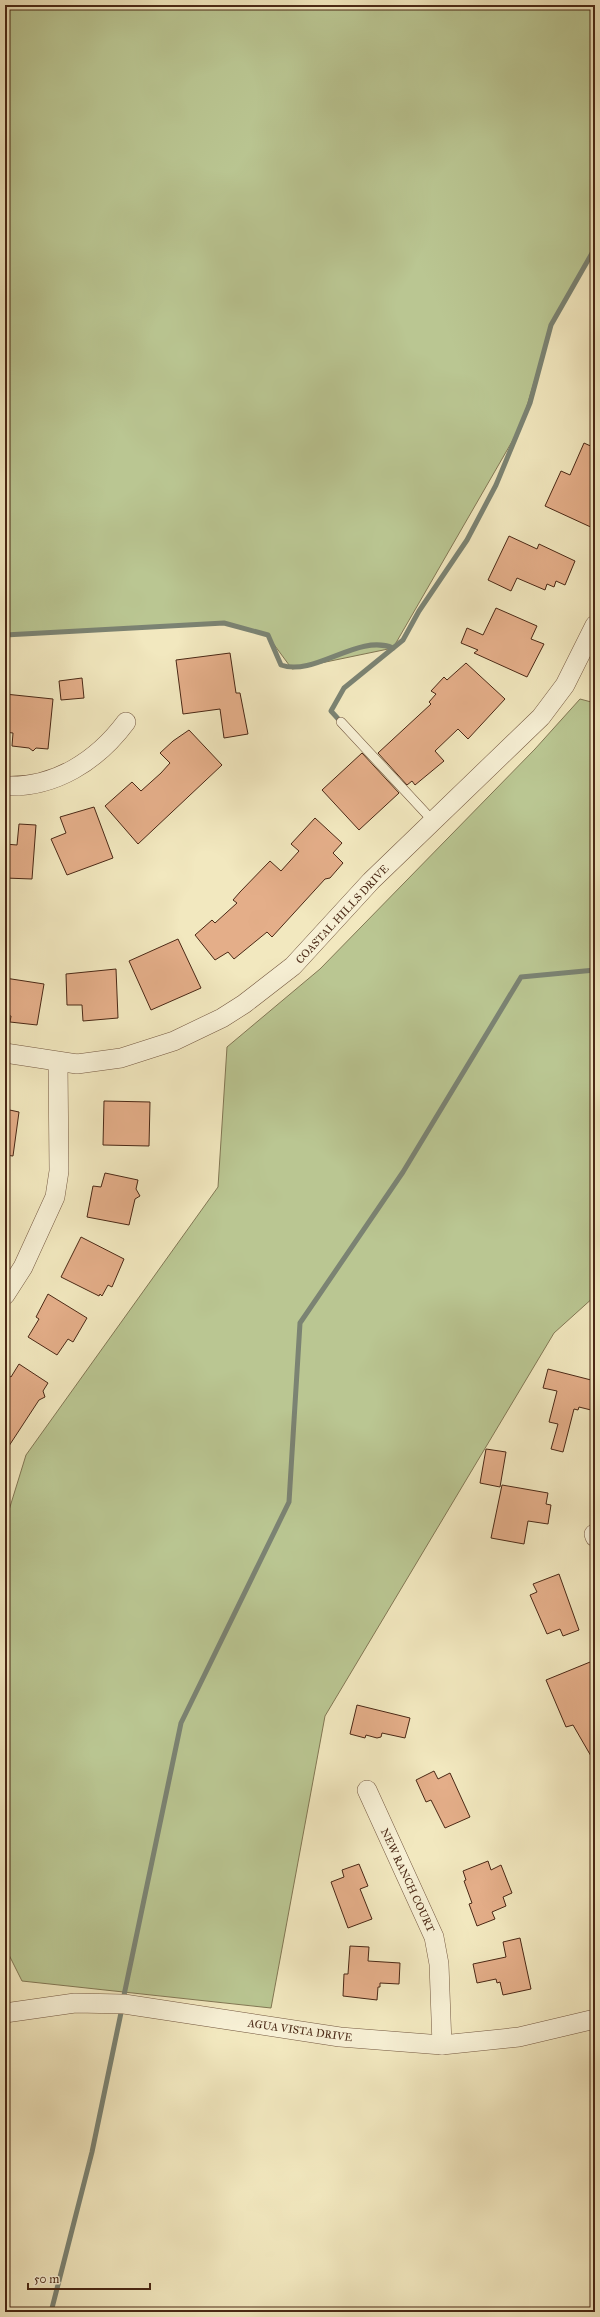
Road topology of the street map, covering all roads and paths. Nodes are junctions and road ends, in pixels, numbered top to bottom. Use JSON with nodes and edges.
{"nodes":[{"id":1,"x":595,"y":625,"type":"edge"},
{"id":2,"x":126,"y":722,"type":"dead end"},
{"id":3,"x":341,"y":722,"type":"dead end"},
{"id":4,"x":5,"y":786,"type":"edge"},
{"id":5,"x":434,"y":821,"type":"junction"},
{"id":6,"x":5,"y":1053,"type":"edge"},
{"id":7,"x":58,"y":1062,"type":"junction"},
{"id":8,"x":5,"y":1295,"type":"edge"},
{"id":9,"x":367,"y":1790,"type":"dead end"},
{"id":10,"x":5,"y":2012,"type":"edge"},
{"id":11,"x":595,"y":2019,"type":"edge"},
{"id":12,"x":442,"y":2045,"type":"junction"}],
"edges":[{"from":1,"to":5,"type":"street","name":"COASTAL HILLS DRIVE"},
{"from":2,"to":4,"type":"street"},
{"from":3,"to":5,"type":"lane"},
{"from":5,"to":7,"type":"street","name":"COASTAL HILLS DRIVE"},
{"from":6,"to":7,"type":"street","name":"COASTAL HILLS DRIVE"},
{"from":7,"to":8,"type":"street"},
{"from":9,"to":12,"type":"street","name":"NEW RANCH COURT"},
{"from":10,"to":12,"type":"street","name":"AGUA VISTA DRIVE"},
{"from":11,"to":12,"type":"street","name":"AGUA VISTA DRIVE"}]}
